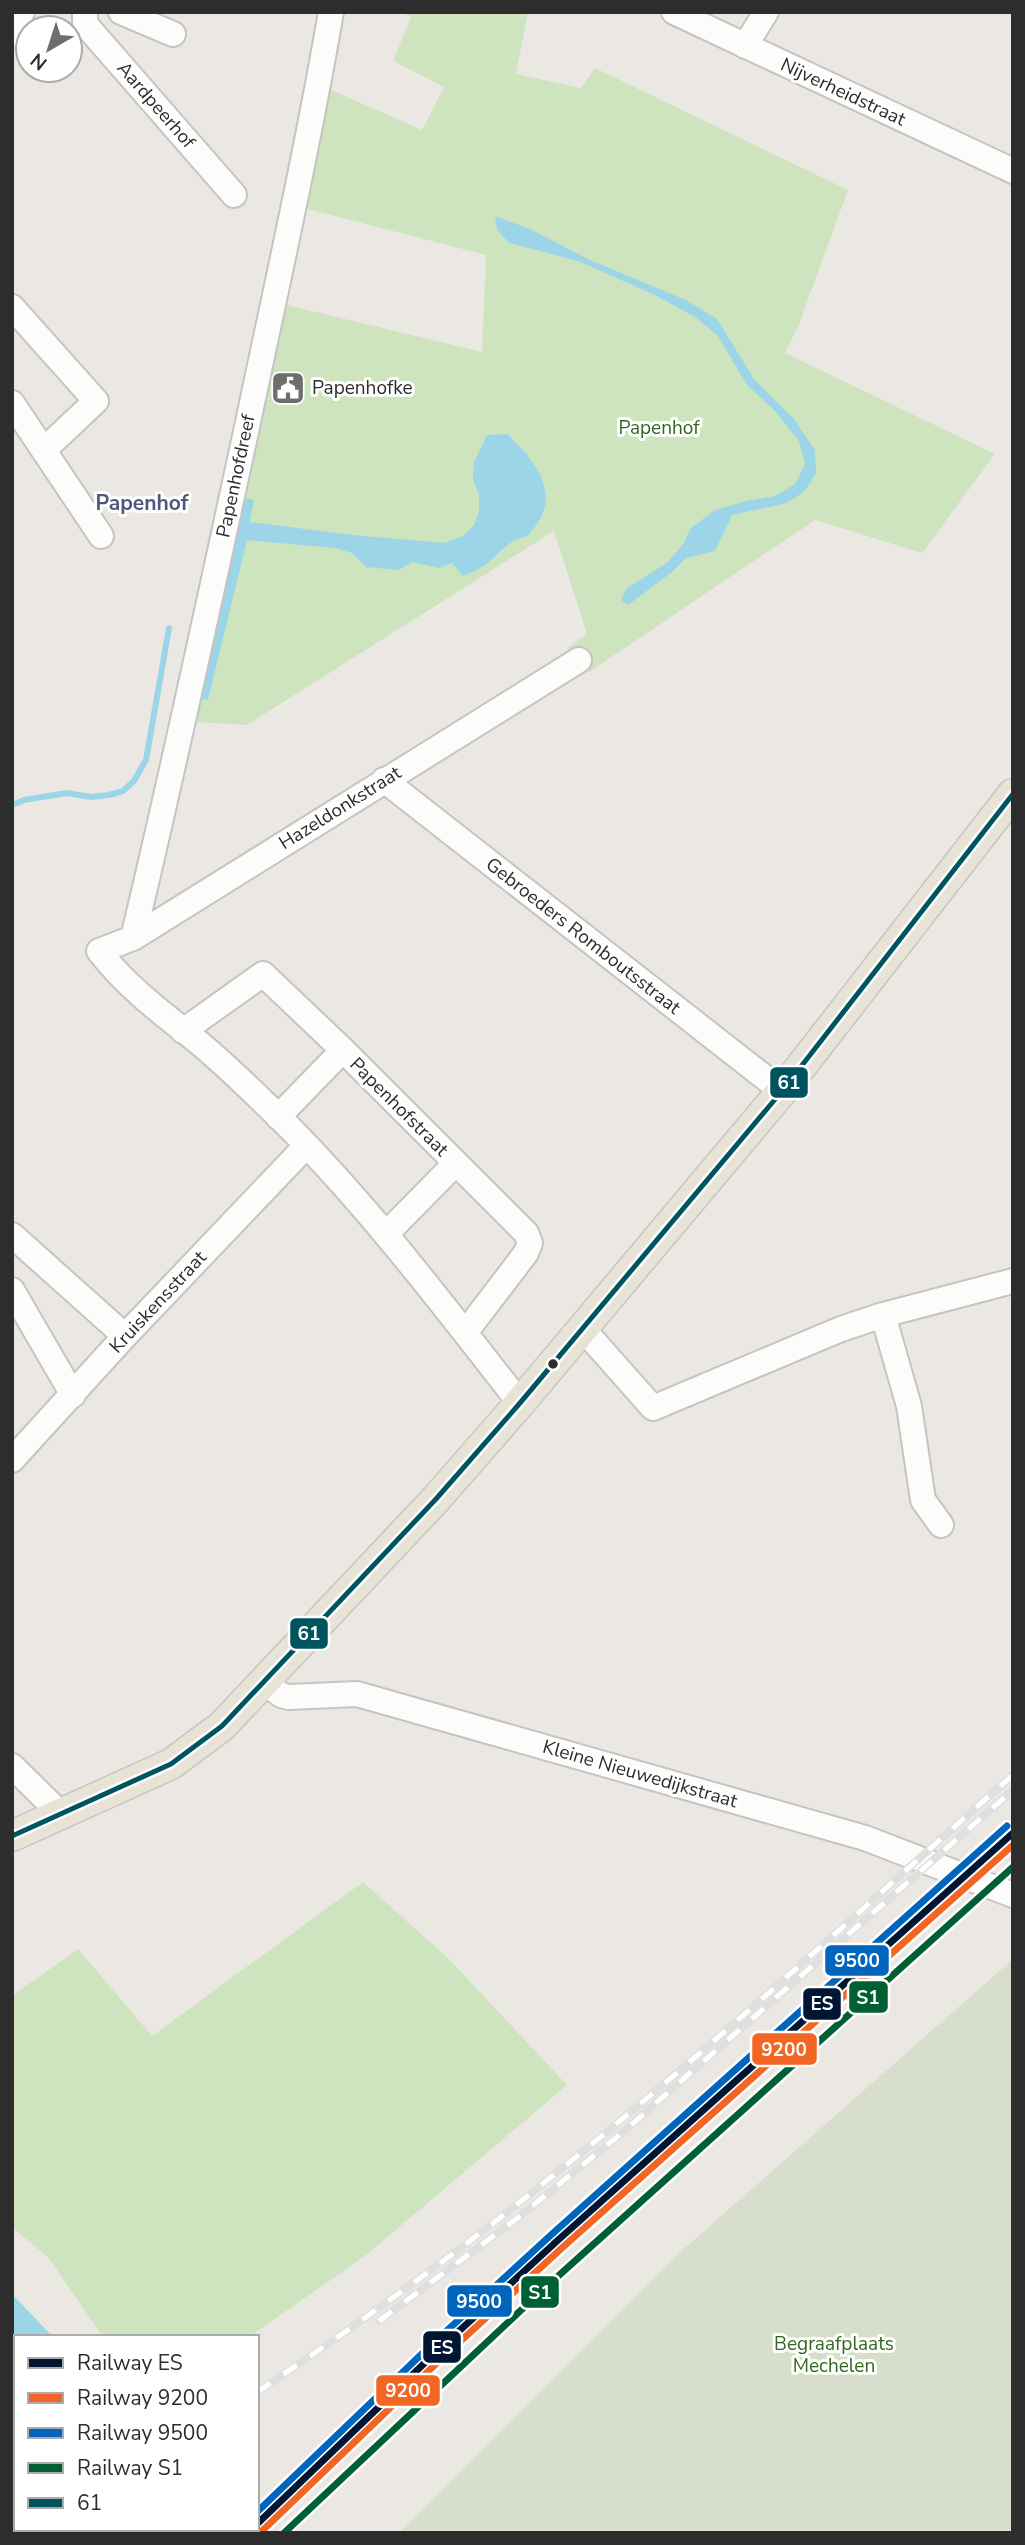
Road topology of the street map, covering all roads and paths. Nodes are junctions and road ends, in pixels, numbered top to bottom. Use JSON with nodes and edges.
{"nodes":[{"id":1,"x":22,"y":12,"type":"edge"},
{"id":2,"x":85,"y":12,"type":"edge"},
{"id":3,"x":121,"y":12,"type":"edge"},
{"id":4,"x":331,"y":12,"type":"edge"},
{"id":5,"x":674,"y":12,"type":"edge"},
{"id":6,"x":765,"y":12,"type":"edge"},
{"id":7,"x":173,"y":34,"type":"dead end"},
{"id":8,"x":12,"y":35,"type":"edge"},
{"id":9,"x":745,"y":46,"type":"junction"},
{"id":10,"x":1013,"y":171,"type":"edge"},
{"id":11,"x":234,"y":195,"type":"dead end"},
{"id":12,"x":12,"y":307,"type":"edge"},
{"id":13,"x":12,"y":403,"type":"edge"},
{"id":14,"x":44,"y":450,"type":"junction"},
{"id":15,"x":101,"y":536,"type":"dead end"},
{"id":16,"x":579,"y":660,"type":"dead end"},
{"id":17,"x":384,"y":780,"type":"junction"},
{"id":18,"x":1013,"y":794,"type":"edge"},
{"id":19,"x":133,"y":938,"type":"junction"},
{"id":20,"x":183,"y":1031,"type":"junction"},
{"id":21,"x":343,"y":1050,"type":"junction"},
{"id":22,"x":782,"y":1091,"type":"junction"},
{"id":23,"x":278,"y":1117,"type":"junction"},
{"id":24,"x":306,"y":1146,"type":"junction"},
{"id":25,"x":456,"y":1163,"type":"junction"},
{"id":26,"x":386,"y":1234,"type":"junction"},
{"id":27,"x":12,"y":1235,"type":"edge"},
{"id":28,"x":1013,"y":1281,"type":"edge"},
{"id":29,"x":12,"y":1290,"type":"edge"},
{"id":30,"x":883,"y":1315,"type":"junction"},
{"id":31,"x":583,"y":1328,"type":"junction"},
{"id":32,"x":465,"y":1333,"type":"junction"},
{"id":33,"x":125,"y":1336,"type":"junction"},
{"id":34,"x":73,"y":1395,"type":"junction"},
{"id":35,"x":520,"y":1403,"type":"junction"},
{"id":36,"x":12,"y":1460,"type":"edge"},
{"id":37,"x":941,"y":1525,"type":"dead end"},
{"id":38,"x":264,"y":1682,"type":"junction"},
{"id":39,"x":12,"y":1766,"type":"edge"},
{"id":40,"x":62,"y":1815,"type":"junction"},
{"id":41,"x":12,"y":1836,"type":"edge"},
{"id":42,"x":1013,"y":1895,"type":"edge"}],
"edges":[{"from":1,"to":8,"type":"street"},
{"from":2,"to":11,"type":"street","name":"Aardpeerhof"},
{"from":3,"to":7,"type":"street"},
{"from":4,"to":19,"type":"street","name":"Papenhofdreef"},
{"from":5,"to":9,"type":"street","name":"Nijverheidstraat"},
{"from":6,"to":9,"type":"street"},
{"from":9,"to":10,"type":"street","name":"Nijverheidstraat"},
{"from":12,"to":14,"type":"street"},
{"from":13,"to":14,"type":"street"},
{"from":14,"to":15,"type":"street"},
{"from":16,"to":17,"type":"street","name":"Hazeldonkstraat"},
{"from":17,"to":19,"type":"street","name":"Hazeldonkstraat"},
{"from":17,"to":22,"type":"street","name":"Gebroeders Romboutsstraat"},
{"from":18,"to":22,"type":"main road"},
{"from":19,"to":20,"type":"street","name":"Hazeldonkstraat"},
{"from":20,"to":21,"type":"street","name":"Papenhofstraat"},
{"from":20,"to":23,"type":"street"},
{"from":21,"to":23,"type":"street","name":"Papenhofstraat"},
{"from":21,"to":25,"type":"street","name":"Papenhofstraat"},
{"from":22,"to":31,"type":"main road"},
{"from":23,"to":24,"type":"street"},
{"from":24,"to":26,"type":"street"},
{"from":24,"to":33,"type":"street","name":"Kruiskensstraat"},
{"from":25,"to":26,"type":"street","name":"Papenhofstraat"},
{"from":25,"to":32,"type":"street","name":"Papenhofstraat"},
{"from":26,"to":32,"type":"street"},
{"from":27,"to":33,"type":"street"},
{"from":28,"to":30,"type":"street"},
{"from":29,"to":34,"type":"street"},
{"from":30,"to":31,"type":"street"},
{"from":30,"to":37,"type":"street"},
{"from":31,"to":35,"type":"main road"},
{"from":32,"to":35,"type":"street"},
{"from":33,"to":34,"type":"street","name":"Kruiskensstraat"},
{"from":34,"to":36,"type":"street","name":"Kruiskensstraat"},
{"from":35,"to":38,"type":"main road"},
{"from":38,"to":40,"type":"main road"},
{"from":38,"to":42,"type":"street","name":"Kleine Nieuwedijkstraat"},
{"from":39,"to":40,"type":"street"},
{"from":40,"to":41,"type":"main road"}]}
